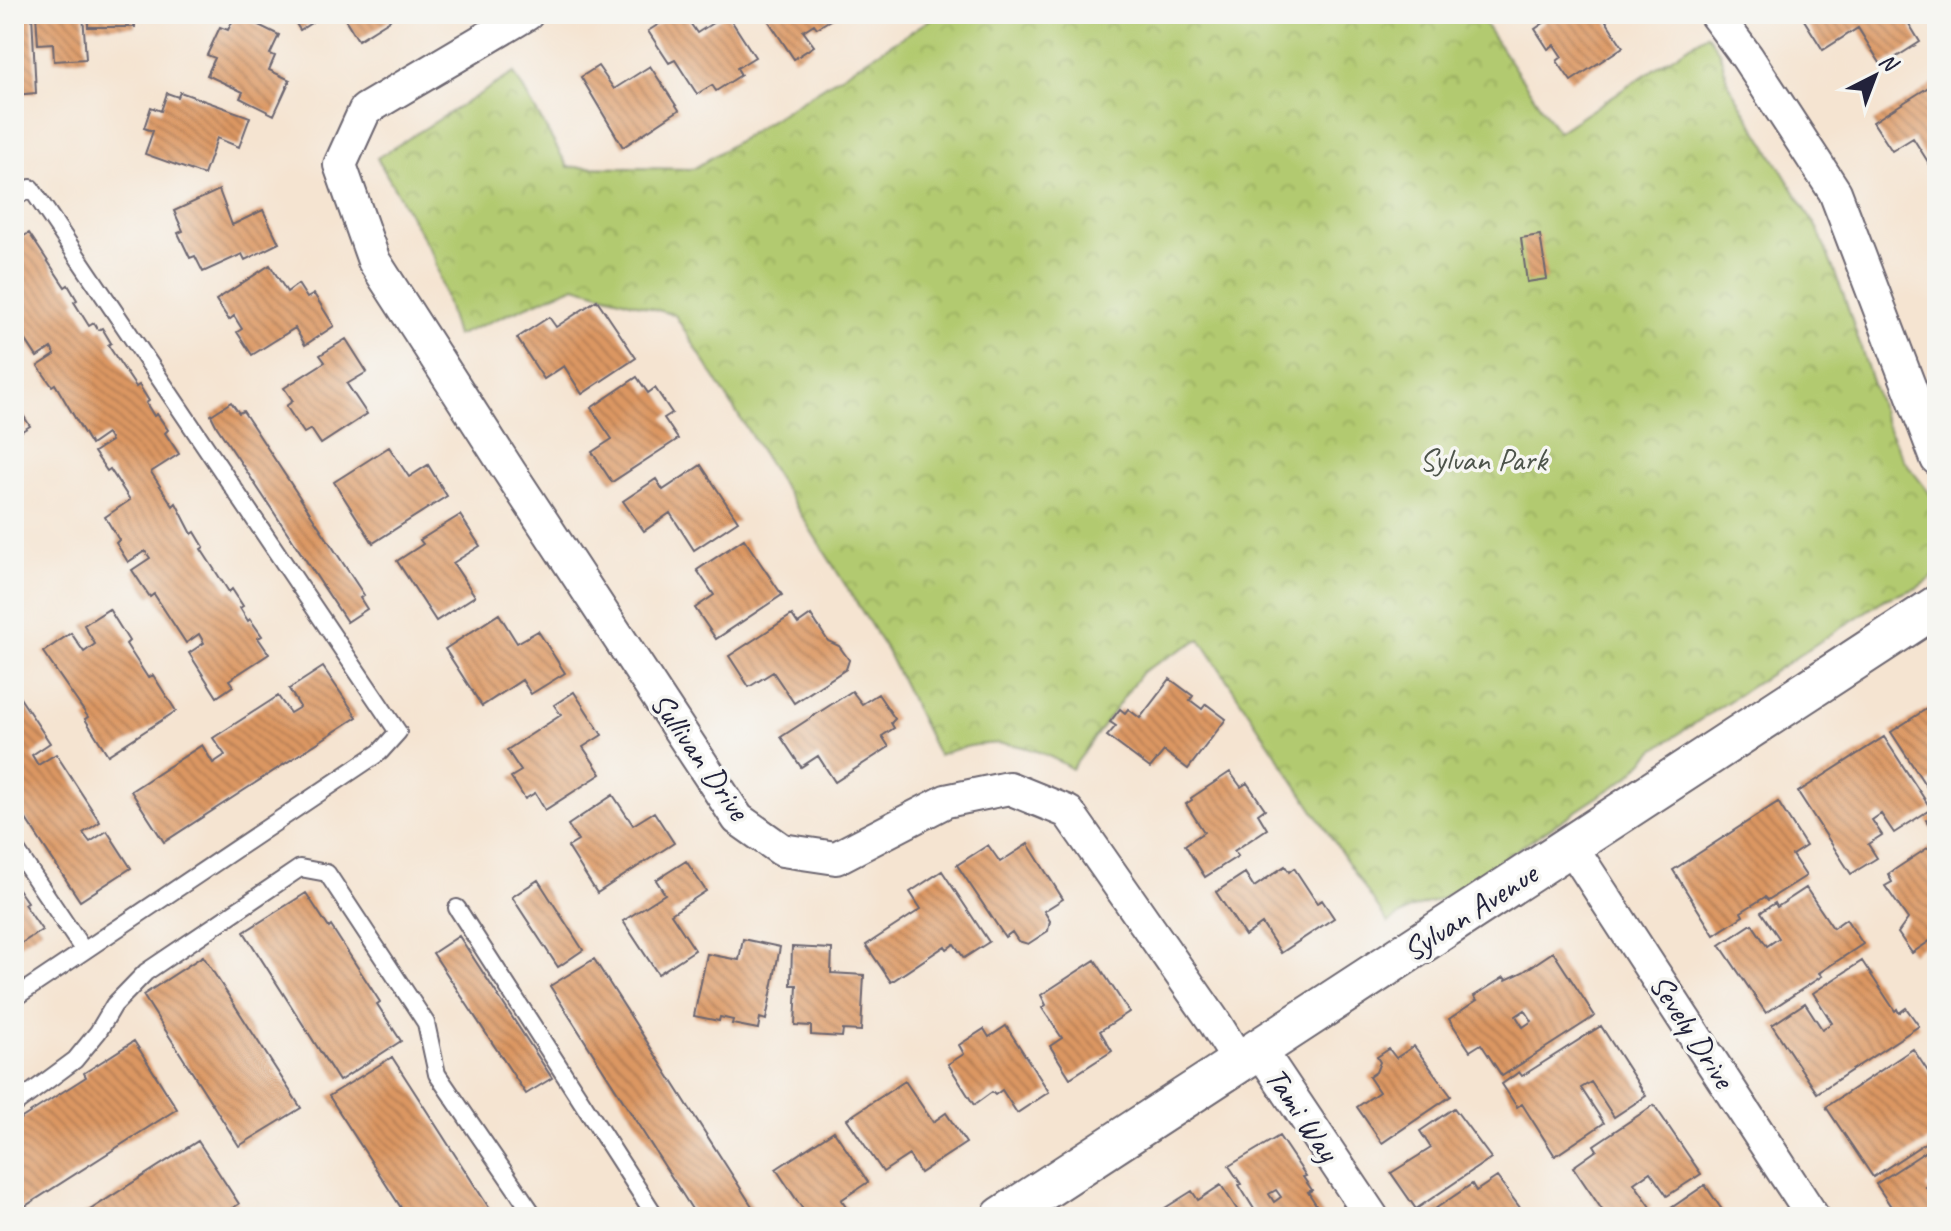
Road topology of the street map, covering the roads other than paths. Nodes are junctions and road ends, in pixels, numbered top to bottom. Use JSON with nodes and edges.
{"nodes":[{"id":1,"x":527,"y":14,"type":"edge"},
{"id":2,"x":1715,"y":14,"type":"edge"},
{"id":3,"x":14,"y":198,"type":"edge"},
{"id":4,"x":1937,"y":459,"type":"edge"},
{"id":5,"x":1937,"y":606,"type":"edge"},
{"id":6,"x":1571,"y":846,"type":"junction"},
{"id":7,"x":14,"y":847,"type":"edge"},
{"id":8,"x":457,"y":908,"type":"dead end"},
{"id":9,"x":84,"y":951,"type":"junction"},
{"id":10,"x":14,"y":998,"type":"edge"},
{"id":11,"x":1250,"y":1056,"type":"junction"},
{"id":12,"x":14,"y":1105,"type":"edge"},
{"id":13,"x":535,"y":1217,"type":"edge"},
{"id":14,"x":656,"y":1217,"type":"edge"},
{"id":15,"x":1002,"y":1217,"type":"edge"},
{"id":16,"x":1372,"y":1217,"type":"edge"},
{"id":17,"x":1813,"y":1217,"type":"edge"}],
"edges":[{"from":1,"to":11,"type":"street","name":"Sullivan Drive"},
{"from":2,"to":4,"type":"street"},
{"from":3,"to":9,"type":"lane"},
{"from":5,"to":6,"type":"street","name":"Sylvan Avenue"},
{"from":6,"to":11,"type":"street","name":"Sylvan Avenue"},
{"from":6,"to":17,"type":"street","name":"Sevely Drive"},
{"from":7,"to":9,"type":"lane"},
{"from":8,"to":14,"type":"lane"},
{"from":9,"to":10,"type":"lane"},
{"from":11,"to":15,"type":"street","name":"Sylvan Avenue"},
{"from":11,"to":16,"type":"street","name":"Tami Way"},
{"from":12,"to":13,"type":"lane"}]}
